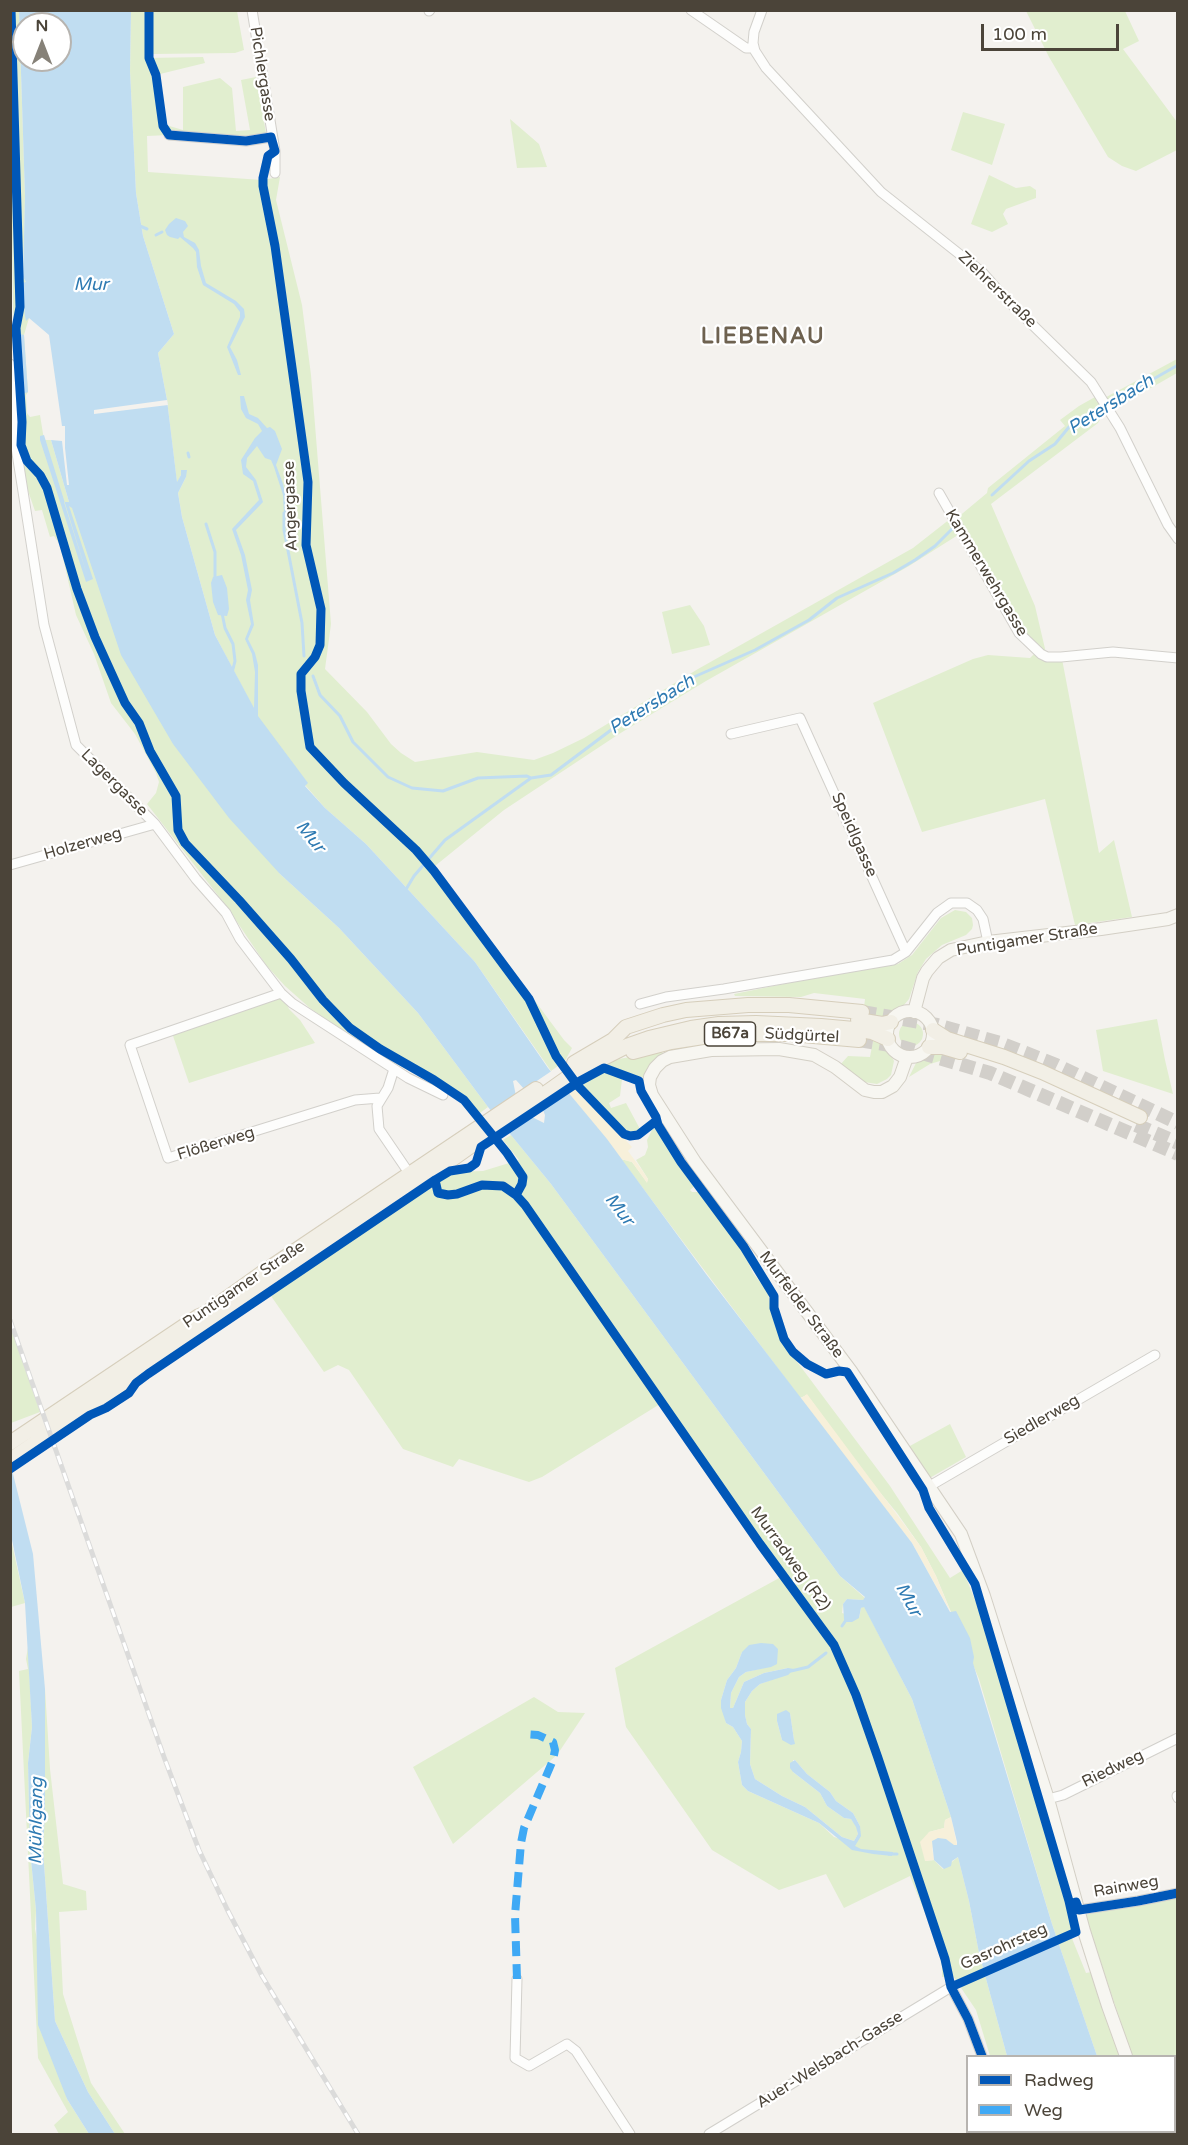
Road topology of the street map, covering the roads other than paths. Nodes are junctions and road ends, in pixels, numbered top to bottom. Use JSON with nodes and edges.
{"nodes":[{"id":1,"x":252,"y":10,"type":"edge"},
{"id":2,"x":691,"y":10,"type":"edge"},
{"id":3,"x":762,"y":10,"type":"edge"},
{"id":4,"x":754,"y":48,"type":"junction"},
{"id":5,"x":169,"y":135,"type":"dead end"},
{"id":6,"x":271,"y":137,"type":"junction"},
{"id":7,"x":275,"y":173,"type":"dead end"},
{"id":8,"x":10,"y":364,"type":"edge"},
{"id":9,"x":939,"y":493,"type":"dead end"},
{"id":10,"x":1178,"y":539,"type":"edge"},
{"id":11,"x":1178,"y":658,"type":"edge"},
{"id":12,"x":731,"y":734,"type":"dead end"},
{"id":13,"x":156,"y":824,"type":"junction"},
{"id":14,"x":10,"y":865,"type":"edge"},
{"id":15,"x":1178,"y":915,"type":"edge"},
{"id":16,"x":988,"y":942,"type":"junction"},
{"id":17,"x":906,"y":952,"type":"junction"},
{"id":18,"x":281,"y":993,"type":"junction"},
{"id":19,"x":640,"y":1004,"type":"dead end"},
{"id":20,"x":862,"y":1012,"type":"tunnel mouth"},
{"id":21,"x":914,"y":1012,"type":"junction"},
{"id":22,"x":891,"y":1022,"type":"junction"},
{"id":23,"x":933,"y":1030,"type":"junction"},
{"id":24,"x":888,"y":1039,"type":"junction"},
{"id":25,"x":613,"y":1040,"type":"junction"},
{"id":26,"x":859,"y":1040,"type":"tunnel mouth"},
{"id":27,"x":929,"y":1047,"type":"junction"},
{"id":28,"x":907,"y":1057,"type":"junction"},
{"id":29,"x":604,"y":1058,"type":"junction"},
{"id":30,"x":394,"y":1069,"type":"junction"},
{"id":31,"x":572,"y":1070,"type":"junction"},
{"id":32,"x":443,"y":1095,"type":"dead end"},
{"id":33,"x":380,"y":1098,"type":"junction"},
{"id":34,"x":480,"y":1132,"type":"junction"},
{"id":35,"x":409,"y":1173,"type":"junction"},
{"id":36,"x":1155,"y":1355,"type":"dead end"},
{"id":37,"x":10,"y":1443,"type":"edge"},
{"id":38,"x":12,"y":1459,"type":"edge"},
{"id":39,"x":928,"y":1487,"type":"junction"},
{"id":40,"x":1178,"y":1738,"type":"edge"},
{"id":41,"x":1048,"y":1799,"type":"junction"},
{"id":42,"x":1178,"y":1893,"type":"edge"},
{"id":43,"x":1078,"y":1910,"type":"junction"},
{"id":44,"x":517,"y":1979,"type":"dead end"},
{"id":45,"x":982,"y":2055,"type":"edge"},
{"id":46,"x":1126,"y":2055,"type":"edge"},
{"id":47,"x":630,"y":2134,"type":"edge"},
{"id":48,"x":709,"y":2134,"type":"edge"}],
"edges":[{"from":1,"to":6,"type":"street","name":"Pichlergasse"},
{"from":2,"to":4,"type":"street"},
{"from":3,"to":4,"type":"street"},
{"from":4,"to":10,"type":"street","name":"Ziehrerstraße"},
{"from":5,"to":6,"type":"street"},
{"from":6,"to":7,"type":"street","name":"Pichlergasse"},
{"from":8,"to":13,"type":"street","name":"Lagergasse"},
{"from":9,"to":11,"type":"street","name":"Kammerwehrgasse"},
{"from":12,"to":17,"type":"street","name":"Speidlgasse"},
{"from":13,"to":14,"type":"street","name":"Holzerweg"},
{"from":13,"to":18,"type":"street","name":"Lagergasse"},
{"from":15,"to":16,"type":"street","name":"Puntigamer Straße"},
{"from":16,"to":17,"type":"street"},
{"from":16,"to":21,"type":"street","name":"Puntigamer Straße"},
{"from":17,"to":19,"type":"street"},
{"from":18,"to":30,"type":"street","name":"Lagergasse"},
{"from":18,"to":33,"type":"street","name":"Flößerweg"},
{"from":20,"to":25,"type":"main road","name":"Südgürtel","number":"B67a"},
{"from":21,"to":22,"type":"street"},
{"from":21,"to":23,"type":"street"},
{"from":22,"to":24,"type":"street"},
{"from":22,"to":25,"type":"main road"},
{"from":23,"to":27,"type":"street"},
{"from":23,"to":27,"type":"main road"},
{"from":24,"to":28,"type":"street"},
{"from":24,"to":29,"type":"main road"},
{"from":25,"to":31,"type":"main road","number":"B67a"},
{"from":26,"to":29,"type":"main road","name":"Südgürtel","number":"B67a"},
{"from":27,"to":28,"type":"street"},
{"from":28,"to":39,"type":"street","name":"Murfelder Straße"},
{"from":29,"to":31,"type":"main road","number":"B67a"},
{"from":30,"to":32,"type":"street","name":"Lagergasse"},
{"from":30,"to":33,"type":"street"},
{"from":31,"to":34,"type":"main road","number":"B67a"},
{"from":33,"to":35,"type":"street"},
{"from":34,"to":35,"type":"main road","name":"Puntigamer Straße","number":"B67a"},
{"from":34,"to":38,"type":"main road","name":"Puntigamer Straße","number":"B67a"},
{"from":35,"to":37,"type":"main road","name":"Puntigamer Straße","number":"B67a"},
{"from":36,"to":39,"type":"street","name":"Siedlerweg"},
{"from":39,"to":41,"type":"street","name":"Murfelder Straße"},
{"from":40,"to":41,"type":"street","name":"Riedweg"},
{"from":41,"to":43,"type":"street","name":"Murfelder Straße"},
{"from":42,"to":43,"type":"street","name":"Rainweg"},
{"from":43,"to":46,"type":"street","name":"Murfelder Straße"},
{"from":44,"to":47,"type":"street"},
{"from":45,"to":48,"type":"street","name":"Auer-Welsbach-Gasse"}]}
